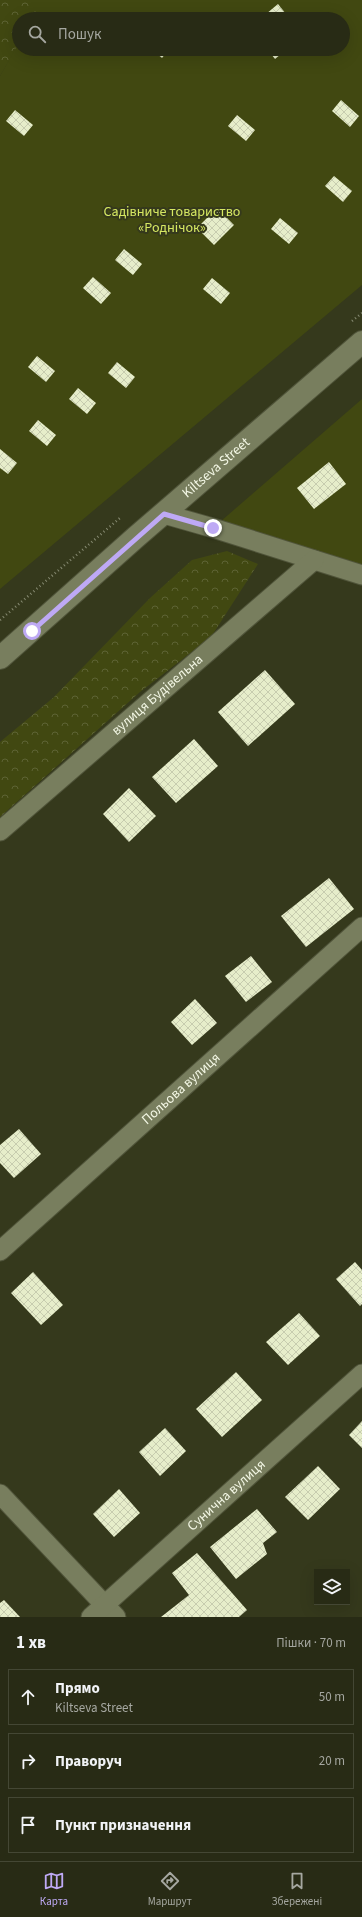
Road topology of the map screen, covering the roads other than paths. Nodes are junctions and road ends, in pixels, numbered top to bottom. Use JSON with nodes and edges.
{"nodes":[{"id":1,"x":362,"y":342,"type":"edge"},
{"id":2,"x":164,"y":514,"type":"junction"},
{"id":3,"x":314,"y":560,"type":"junction"},
{"id":4,"x":362,"y":575,"type":"edge"},
{"id":5,"x":0,"y":658,"type":"edge"},
{"id":6,"x":0,"y":831,"type":"edge"},
{"id":7,"x":362,"y":928,"type":"edge"},
{"id":8,"x":0,"y":1250,"type":"edge"},
{"id":9,"x":362,"y":1374,"type":"edge"},
{"id":10,"x":0,"y":1494,"type":"edge"},
{"id":11,"x":104,"y":1613,"type":"edge"}],
"edges":[{"from":1,"to":2,"type":"main road","name":"Kiltseva Street"},
{"from":2,"to":3,"type":"street"},
{"from":2,"to":5,"type":"main road","name":"Kiltseva Street"},
{"from":3,"to":4,"type":"street"},
{"from":3,"to":6,"type":"street","name":"вулиця Будівельна"},
{"from":7,"to":8,"type":"street","name":"Польова вулиця"},
{"from":9,"to":11,"type":"street","name":"Сунична вулиця"},
{"from":10,"to":11,"type":"street"}]}
